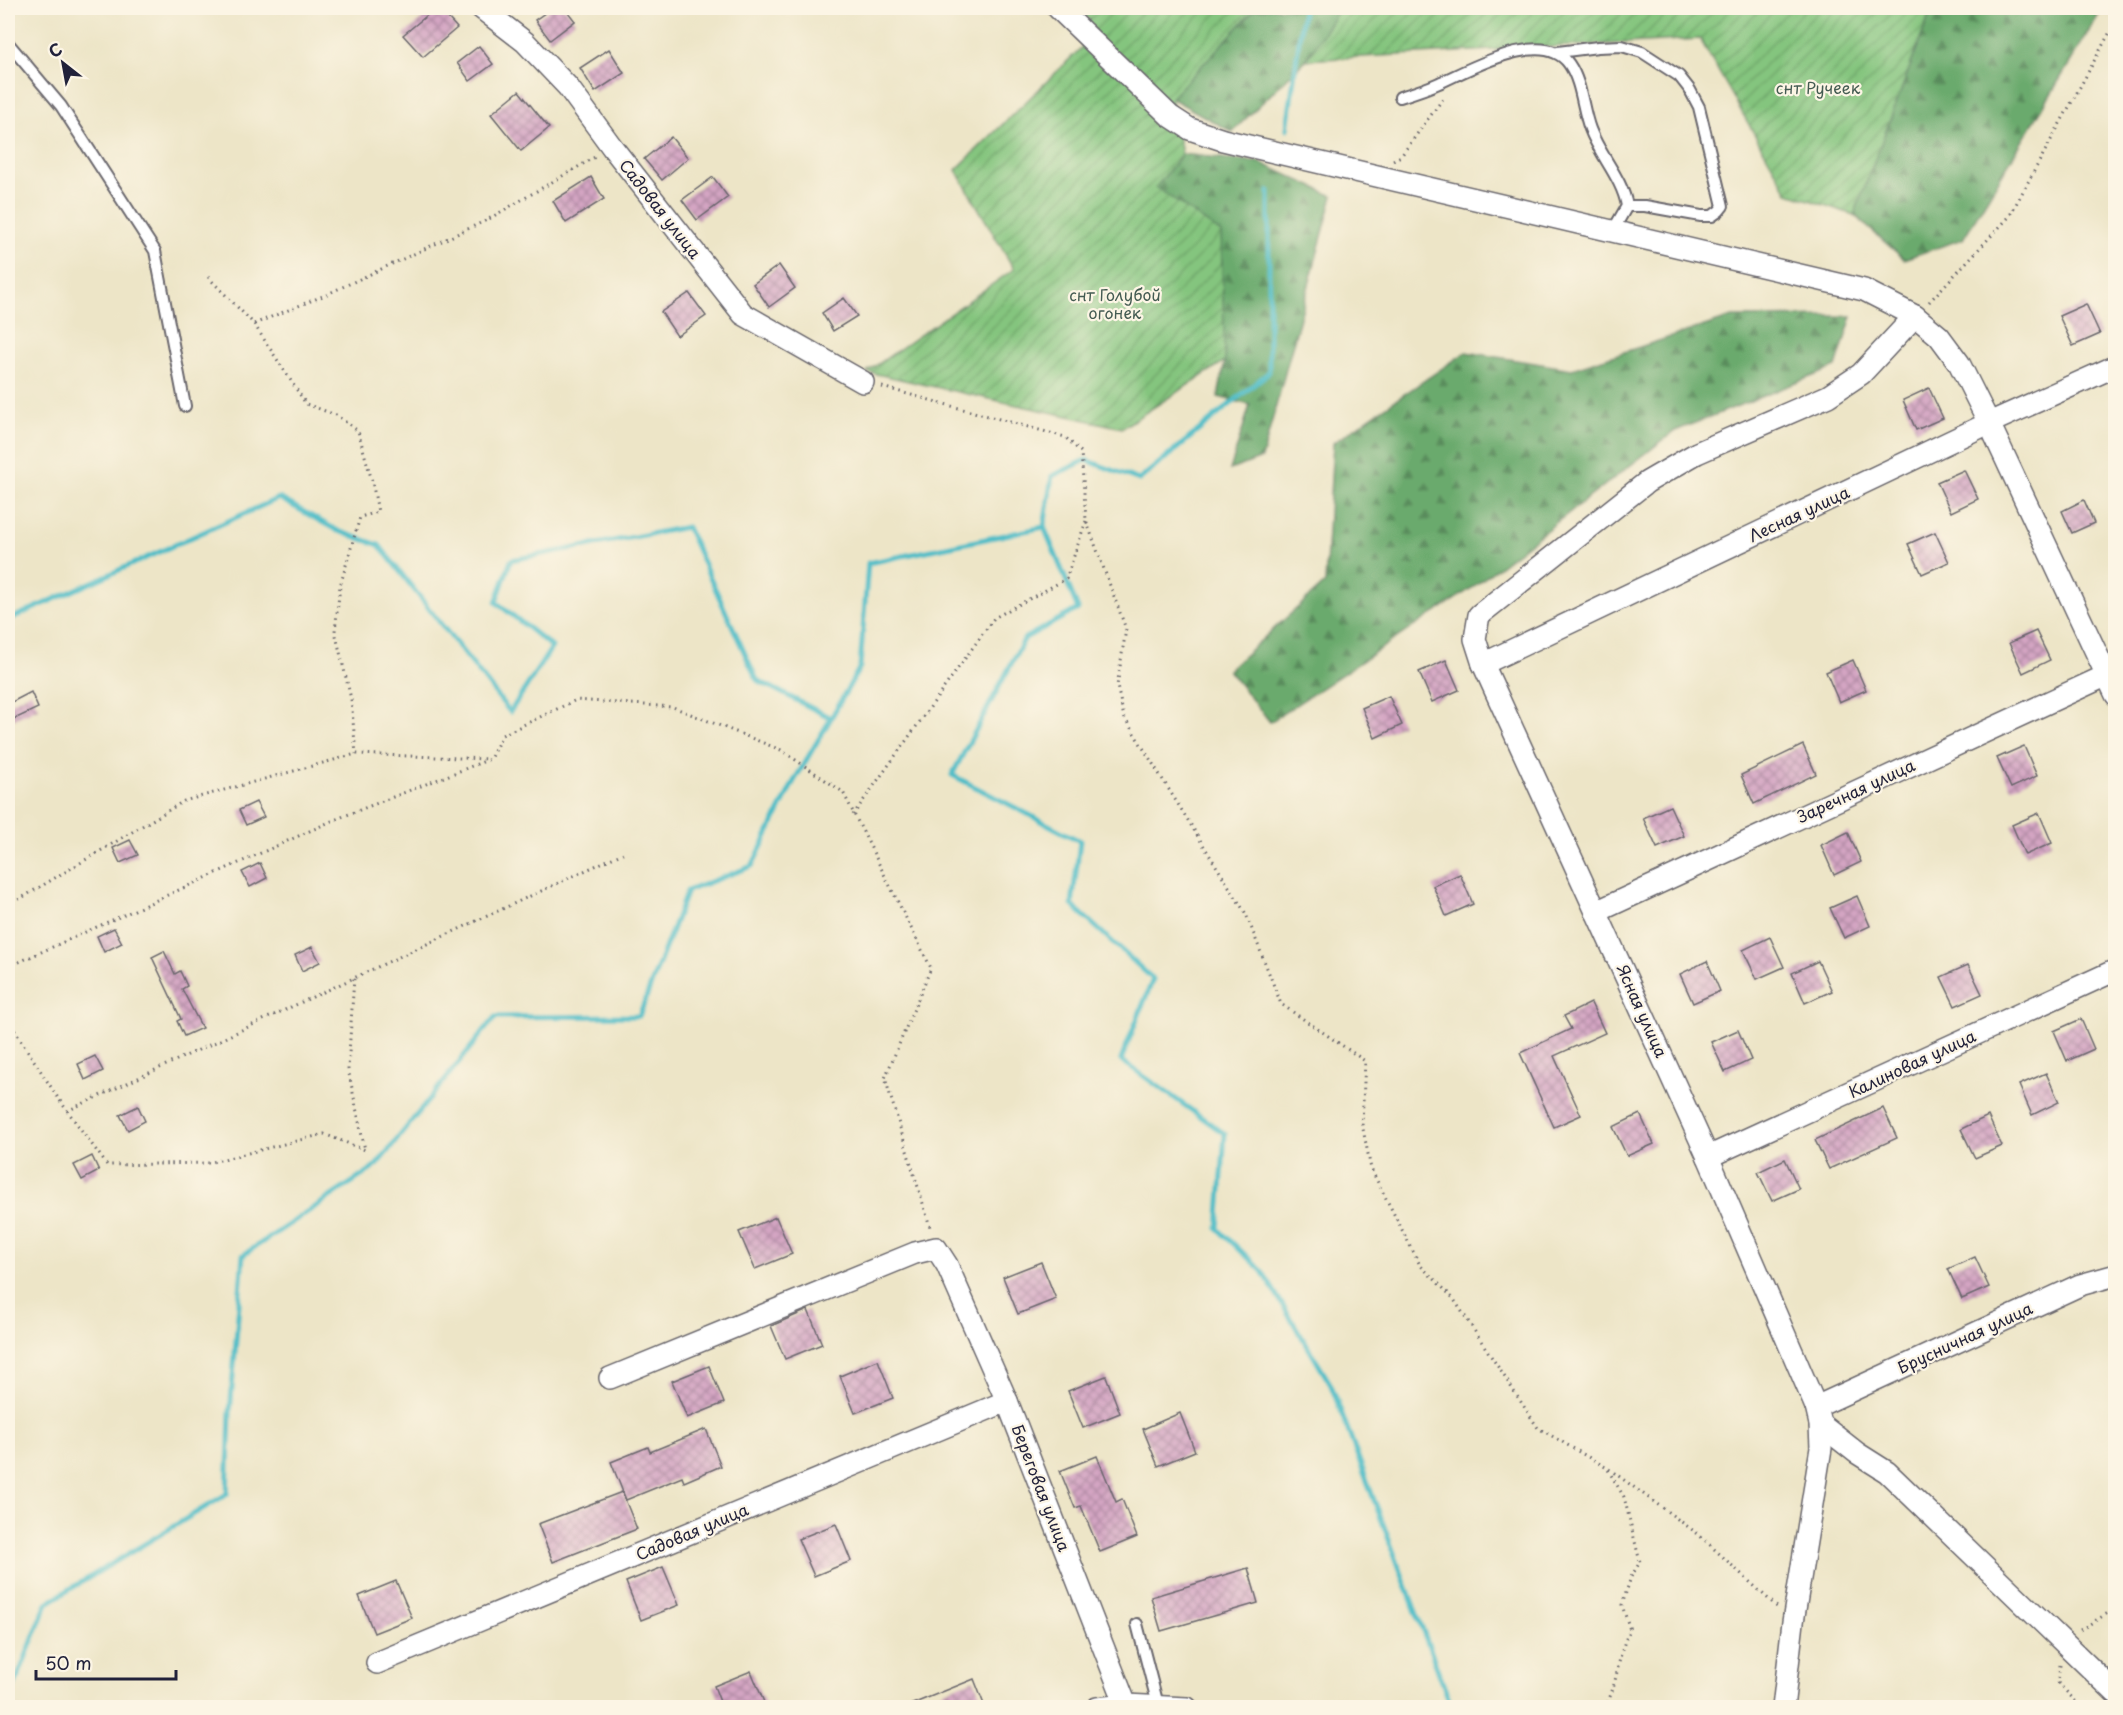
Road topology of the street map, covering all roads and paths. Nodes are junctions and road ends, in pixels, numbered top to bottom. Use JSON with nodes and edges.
{"nodes":[{"id":1,"x":481,"y":8,"type":"edge"},
{"id":2,"x":1058,"y":8,"type":"edge"},
{"id":3,"x":2115,"y":21,"type":"edge"},
{"id":4,"x":8,"y":43,"type":"edge"},
{"id":5,"x":1558,"y":52,"type":"junction"},
{"id":6,"x":1448,"y":93,"type":"dead end"},
{"id":7,"x":1400,"y":97,"type":"dead end"},
{"id":8,"x":612,"y":147,"type":"junction"},
{"id":9,"x":1391,"y":161,"type":"dead end"},
{"id":10,"x":1628,"y":206,"type":"junction"},
{"id":11,"x":1612,"y":232,"type":"junction"},
{"id":12,"x":208,"y":277,"type":"dead end"},
{"id":13,"x":1915,"y":316,"type":"junction"},
{"id":14,"x":254,"y":324,"type":"junction"},
{"id":15,"x":2115,"y":366,"type":"edge"},
{"id":16,"x":863,"y":382,"type":"joint"},
{"id":17,"x":185,"y":406,"type":"dead end"},
{"id":18,"x":1989,"y":423,"type":"junction"},
{"id":19,"x":1086,"y":520,"type":"junction"},
{"id":20,"x":1483,"y":664,"type":"junction"},
{"id":21,"x":2111,"y":673,"type":"edge"},
{"id":22,"x":2115,"y":695,"type":"edge"},
{"id":23,"x":356,"y":754,"type":"junction"},
{"id":24,"x":490,"y":759,"type":"junction"},
{"id":25,"x":853,"y":815,"type":"junction"},
{"id":26,"x":623,"y":853,"type":"dead end"},
{"id":27,"x":8,"y":906,"type":"edge"},
{"id":28,"x":1596,"y":912,"type":"junction"},
{"id":29,"x":8,"y":967,"type":"edge"},
{"id":30,"x":2115,"y":970,"type":"edge"},
{"id":31,"x":354,"y":978,"type":"junction"},
{"id":32,"x":8,"y":1020,"type":"edge"},
{"id":33,"x":67,"y":1111,"type":"junction"},
{"id":34,"x":1708,"y":1157,"type":"junction"},
{"id":35,"x":936,"y":1248,"type":"junction"},
{"id":36,"x":2115,"y":1275,"type":"edge"},
{"id":37,"x":610,"y":1378,"type":"dead end"},
{"id":38,"x":1007,"y":1401,"type":"junction"},
{"id":39,"x":1818,"y":1416,"type":"junction"},
{"id":40,"x":1857,"y":1454,"type":"junction"},
{"id":41,"x":1607,"y":1468,"type":"junction"},
{"id":42,"x":1817,"y":1476,"type":"junction"},
{"id":43,"x":1793,"y":1622,"type":"junction"},
{"id":44,"x":1137,"y":1624,"type":"dead end"},
{"id":45,"x":378,"y":1663,"type":"dead end"},
{"id":46,"x":2115,"y":1693,"type":"edge"},
{"id":47,"x":1158,"y":1705,"type":"junction"},
{"id":48,"x":1125,"y":1706,"type":"edge"},
{"id":49,"x":1097,"y":1707,"type":"edge"},
{"id":50,"x":1187,"y":1707,"type":"edge"},
{"id":51,"x":1605,"y":1707,"type":"edge"},
{"id":52,"x":1783,"y":1707,"type":"edge"}],
"edges":[{"from":1,"to":8,"type":"street","name":"Садовая улица"},
{"from":2,"to":11,"type":"street"},
{"from":3,"to":13,"type":"path"},
{"from":4,"to":17,"type":"lane"},
{"from":5,"to":7,"type":"lane"},
{"from":5,"to":10,"type":"lane"},
{"from":5,"to":10,"type":"lane"},
{"from":6,"to":9,"type":"path"},
{"from":8,"to":14,"type":"path"},
{"from":8,"to":16,"type":"street","name":"Садовая улица"},
{"from":10,"to":11,"type":"lane"},
{"from":11,"to":13,"type":"street"},
{"from":12,"to":14,"type":"path"},
{"from":13,"to":18,"type":"street"},
{"from":13,"to":20,"type":"street","name":"Ясная улица"},
{"from":14,"to":23,"type":"path"},
{"from":15,"to":18,"type":"street","name":"Лесная улица"},
{"from":16,"to":19,"type":"path"},
{"from":18,"to":20,"type":"street","name":"Лесная улица"},
{"from":18,"to":21,"type":"street"},
{"from":19,"to":25,"type":"path"},
{"from":19,"to":41,"type":"path"},
{"from":20,"to":28,"type":"street","name":"Ясная улица"},
{"from":21,"to":22,"type":"street"},
{"from":21,"to":28,"type":"street","name":"Заречная улица"},
{"from":23,"to":24,"type":"path"},
{"from":23,"to":27,"type":"path"},
{"from":24,"to":25,"type":"path"},
{"from":24,"to":29,"type":"path"},
{"from":25,"to":35,"type":"path"},
{"from":26,"to":31,"type":"path"},
{"from":28,"to":34,"type":"street","name":"Ясная улица"},
{"from":30,"to":34,"type":"street","name":"Калиновая улица"},
{"from":31,"to":33,"type":"path"},
{"from":31,"to":33,"type":"path"},
{"from":32,"to":33,"type":"path"},
{"from":34,"to":39,"type":"street","name":"Ясная улица"},
{"from":35,"to":37,"type":"street"},
{"from":35,"to":38,"type":"street","name":"Береговая улица"},
{"from":36,"to":39,"type":"street","name":"Брусничная улица"},
{"from":38,"to":45,"type":"street","name":"Садовая улица"},
{"from":38,"to":48,"type":"street","name":"Береговая улица"},
{"from":39,"to":40,"type":"street"},
{"from":39,"to":42,"type":"street"},
{"from":40,"to":42,"type":"street"},
{"from":40,"to":46,"type":"street"},
{"from":41,"to":43,"type":"path"},
{"from":41,"to":51,"type":"path"},
{"from":42,"to":43,"type":"street"},
{"from":43,"to":52,"type":"street"},
{"from":44,"to":47,"type":"lane"},
{"from":47,"to":48,"type":"street"},
{"from":47,"to":50,"type":"street"},
{"from":48,"to":49,"type":"street"}]}
